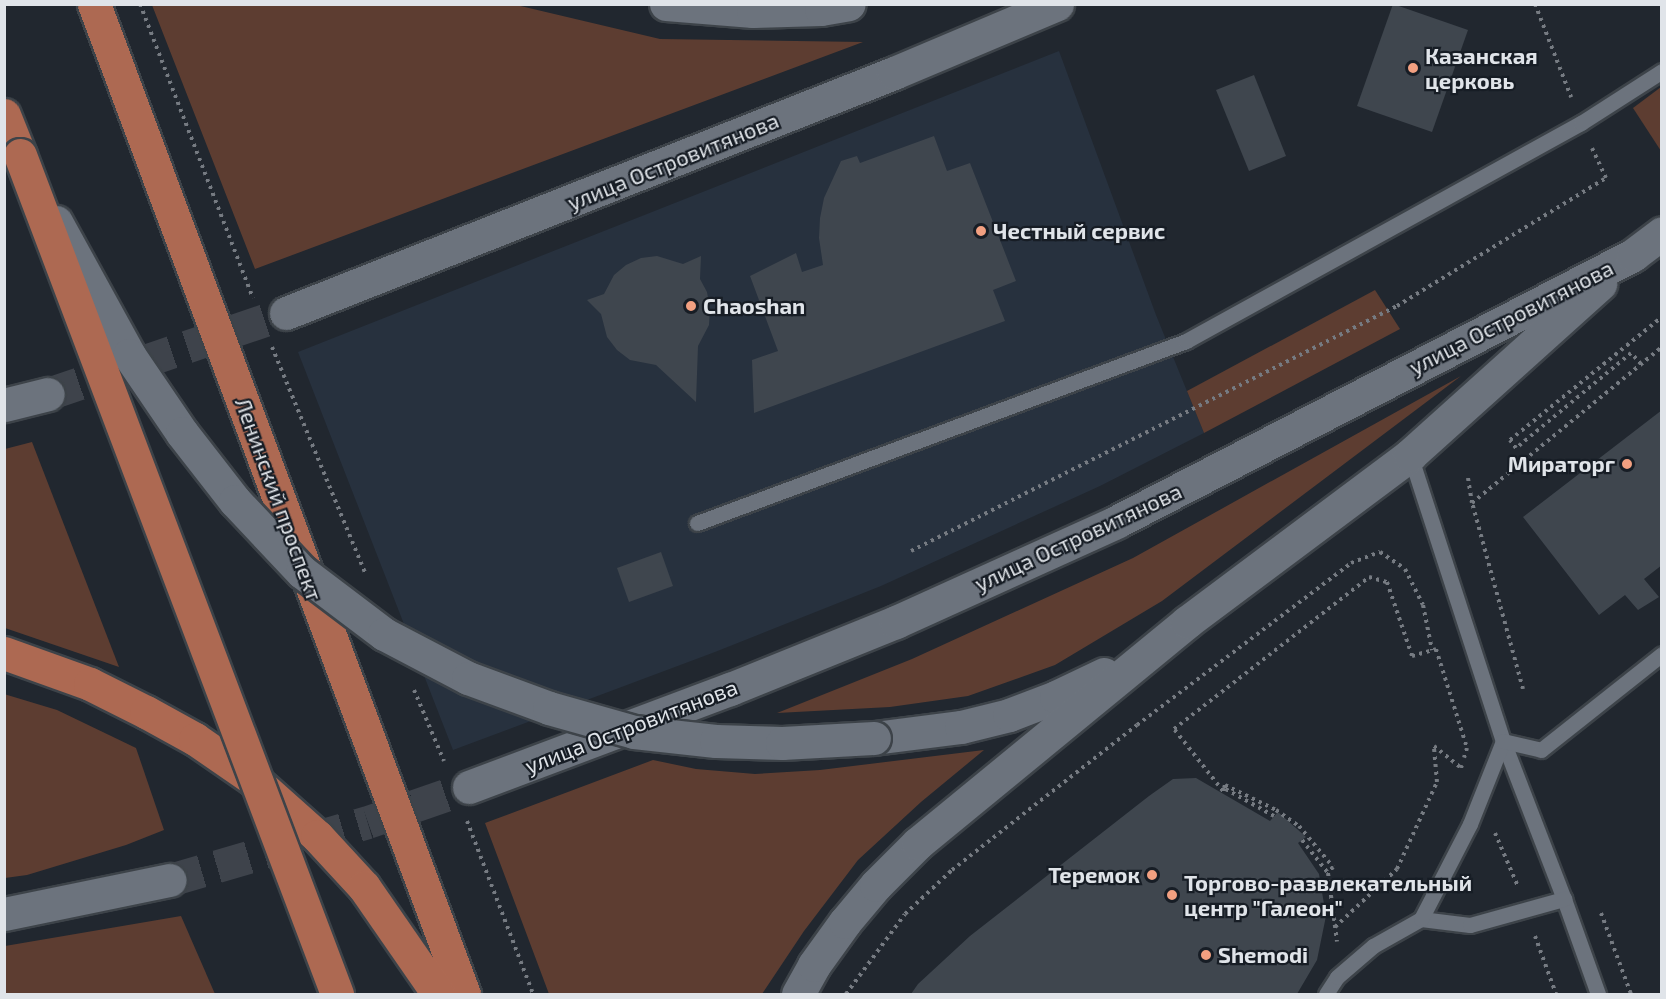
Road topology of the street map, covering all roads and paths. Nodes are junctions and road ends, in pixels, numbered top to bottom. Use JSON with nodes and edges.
{"nodes":[{"id":1,"x":94,"y":4,"type":"edge"},
{"id":2,"x":141,"y":4,"type":"edge"},
{"id":3,"x":666,"y":4,"type":"edge"},
{"id":4,"x":849,"y":4,"type":"edge"},
{"id":5,"x":1057,"y":4,"type":"edge"},
{"id":6,"x":1535,"y":4,"type":"edge"},
{"id":7,"x":1662,"y":70,"type":"edge"},
{"id":8,"x":4,"y":115,"type":"edge"},
{"id":9,"x":1581,"y":123,"type":"junction"},
{"id":10,"x":20,"y":155,"type":"junction"},
{"id":11,"x":1662,"y":233,"type":"edge"},
{"id":12,"x":1633,"y":255,"type":"junction"},
{"id":13,"x":254,"y":300,"type":"dead end"},
{"id":14,"x":286,"y":313,"type":"tunnel mouth"},
{"id":15,"x":1662,"y":317,"type":"edge"},
{"id":16,"x":271,"y":344,"type":"dead end"},
{"id":17,"x":1662,"y":347,"type":"edge"},
{"id":18,"x":1641,"y":364,"type":"junction"},
{"id":19,"x":48,"y":394,"type":"tunnel mouth"},
{"id":20,"x":4,"y":405,"type":"edge"},
{"id":21,"x":1410,"y":455,"type":"junction"},
{"id":22,"x":1468,"y":478,"type":"dead end"},
{"id":23,"x":1472,"y":503,"type":"junction"},
{"id":24,"x":697,"y":523,"type":"dead end"},
{"id":25,"x":911,"y":551,"type":"dead end"},
{"id":26,"x":369,"y":584,"type":"dead end"},
{"id":27,"x":1187,"y":622,"type":"junction"},
{"id":28,"x":1432,"y":650,"type":"dead end"},
{"id":29,"x":4,"y":653,"type":"edge"},
{"id":30,"x":1662,"y":654,"type":"edge"},
{"id":31,"x":410,"y":681,"type":"dead end"},
{"id":32,"x":1523,"y":689,"type":"dead end"},
{"id":33,"x":1503,"y":741,"type":"junction"},
{"id":34,"x":459,"y":788,"type":"junction"},
{"id":35,"x":1224,"y":788,"type":"junction"},
{"id":36,"x":1274,"y":816,"type":"dead end"},
{"id":37,"x":1492,"y":826,"type":"dead end"},
{"id":38,"x":1302,"y":840,"type":"dead end"},
{"id":39,"x":1328,"y":873,"type":"junction"},
{"id":40,"x":170,"y":880,"type":"tunnel mouth"},
{"id":41,"x":1521,"y":893,"type":"dead end"},
{"id":42,"x":1564,"y":899,"type":"junction"},
{"id":43,"x":4,"y":914,"type":"edge"},
{"id":44,"x":1420,"y":919,"type":"junction"},
{"id":45,"x":1335,"y":927,"type":"junction"},
{"id":46,"x":1533,"y":931,"type":"dead end"},
{"id":47,"x":1332,"y":951,"type":"dead end"},
{"id":48,"x":337,"y":994,"type":"edge"},
{"id":49,"x":438,"y":994,"type":"edge"},
{"id":50,"x":464,"y":994,"type":"edge"},
{"id":51,"x":532,"y":994,"type":"edge"},
{"id":52,"x":798,"y":994,"type":"edge"},
{"id":53,"x":846,"y":994,"type":"edge"},
{"id":54,"x":1326,"y":994,"type":"edge"},
{"id":55,"x":1556,"y":994,"type":"edge"},
{"id":56,"x":1598,"y":994,"type":"edge"}],
"edges":[{"from":1,"to":50,"type":"main road","name":"Ленинский проспект"},
{"from":2,"to":13,"type":"path"},
{"from":3,"to":4,"type":"main road"},
{"from":5,"to":14,"type":"main road","name":"улица Островитянова"},
{"from":6,"to":9,"type":"path"},
{"from":7,"to":9,"type":"lane"},
{"from":8,"to":10,"type":"main road"},
{"from":9,"to":24,"type":"lane"},
{"from":9,"to":25,"type":"path"},
{"from":10,"to":27,"type":"main road","bridge":true},
{"from":10,"to":48,"type":"main road","bridge":true},
{"from":11,"to":12,"type":"main road","name":"улица Островитянова"},
{"from":12,"to":21,"type":"main road"},
{"from":12,"to":34,"type":"main road","name":"улица Островитянова"},
{"from":15,"to":18,"type":"path"},
{"from":16,"to":26,"type":"path"},
{"from":17,"to":18,"type":"path"},
{"from":18,"to":23,"type":"path"},
{"from":19,"to":20,"type":"main road"},
{"from":21,"to":27,"type":"main road"},
{"from":21,"to":33,"type":"lane"},
{"from":22,"to":23,"type":"path"},
{"from":23,"to":32,"type":"path"},
{"from":27,"to":52,"type":"main road"},
{"from":28,"to":53,"type":"path"},
{"from":29,"to":49,"type":"main road"},
{"from":30,"to":33,"type":"lane"},
{"from":31,"to":34,"type":"path"},
{"from":33,"to":42,"type":"lane"},
{"from":33,"to":44,"type":"lane"},
{"from":34,"to":51,"type":"path"},
{"from":35,"to":36,"type":"path"},
{"from":35,"to":39,"type":"path"},
{"from":35,"to":45,"type":"path"},
{"from":37,"to":41,"type":"path"},
{"from":38,"to":39,"type":"path"},
{"from":39,"to":45,"type":"path"},
{"from":40,"to":43,"type":"main road"},
{"from":42,"to":44,"type":"lane"},
{"from":42,"to":56,"type":"lane"},
{"from":44,"to":54,"type":"lane"},
{"from":45,"to":47,"type":"path"},
{"from":46,"to":55,"type":"path"}]}
